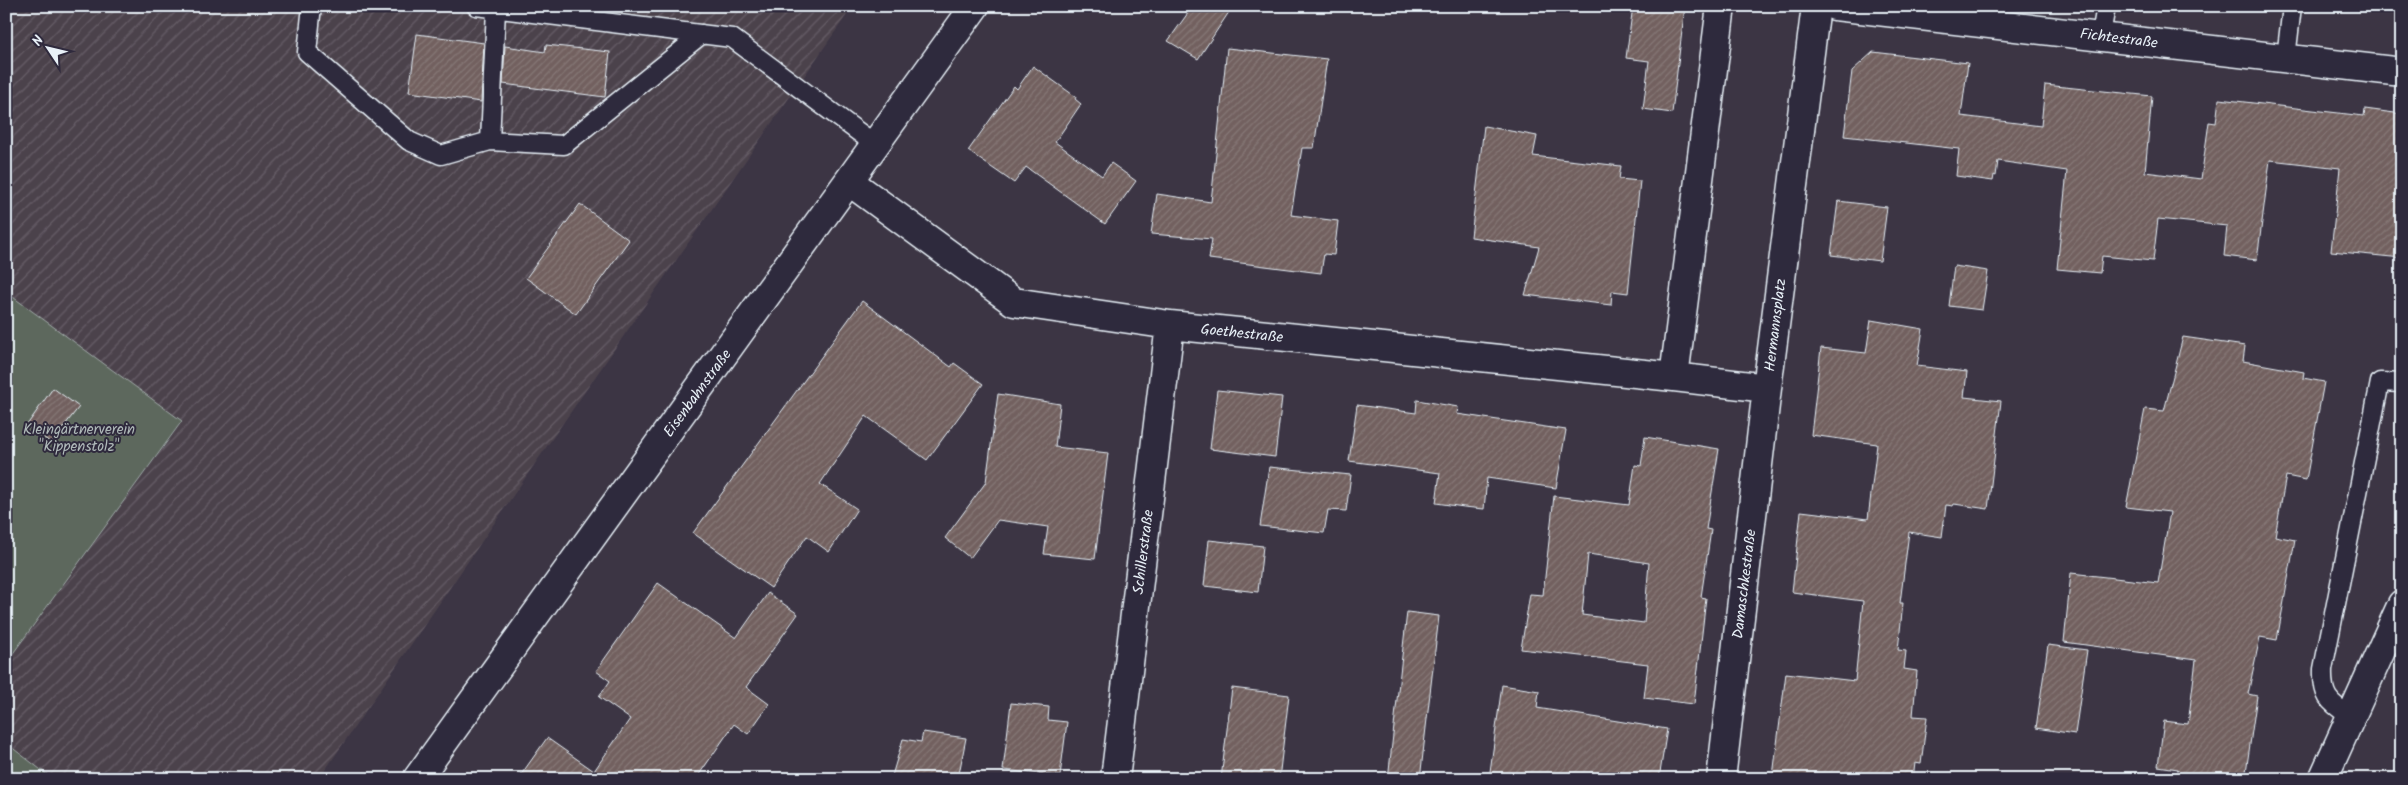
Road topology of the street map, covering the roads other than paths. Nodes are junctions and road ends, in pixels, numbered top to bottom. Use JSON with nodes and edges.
{"nodes":[{"id":1,"x":312,"y":6,"type":"edge"},
{"id":2,"x":476,"y":6,"type":"edge"},
{"id":3,"x":975,"y":6,"type":"edge"},
{"id":4,"x":1721,"y":6,"type":"edge"},
{"id":5,"x":1816,"y":6,"type":"edge"},
{"id":6,"x":1836,"y":6,"type":"edge"},
{"id":7,"x":2106,"y":6,"type":"edge"},
{"id":8,"x":2292,"y":6,"type":"edge"},
{"id":9,"x":496,"y":9,"type":"junction"},
{"id":10,"x":702,"y":34,"type":"junction"},
{"id":11,"x":2101,"y":36,"type":"junction"},
{"id":12,"x":2286,"y":58,"type":"junction"},
{"id":13,"x":2402,"y":72,"type":"edge"},
{"id":14,"x":490,"y":141,"type":"junction"},
{"id":15,"x":876,"y":145,"type":"junction"},
{"id":16,"x":850,"y":182,"type":"junction"},
{"id":17,"x":1170,"y":326,"type":"junction"},
{"id":18,"x":1674,"y":377,"type":"junction"},
{"id":19,"x":2402,"y":383,"type":"edge"},
{"id":20,"x":1767,"y":388,"type":"junction"},
{"id":21,"x":2402,"y":604,"type":"edge"},
{"id":22,"x":2350,"y":716,"type":"junction"},
{"id":23,"x":418,"y":779,"type":"edge"},
{"id":24,"x":1115,"y":779,"type":"edge"},
{"id":25,"x":1720,"y":779,"type":"edge"},
{"id":26,"x":2323,"y":779,"type":"edge"}],
"edges":[{"from":1,"to":14,"type":"lane"},
{"from":2,"to":9,"type":"lane"},
{"from":3,"to":15,"type":"street","name":"Eisenbahnstraße"},
{"from":4,"to":18,"type":"street"},
{"from":5,"to":20,"type":"street","name":"Hermannsplatz"},
{"from":6,"to":11,"type":"street","name":"Fichtestraße"},
{"from":7,"to":11,"type":"lane"},
{"from":8,"to":12,"type":"lane"},
{"from":9,"to":10,"type":"lane"},
{"from":9,"to":14,"type":"lane"},
{"from":10,"to":14,"type":"lane"},
{"from":10,"to":15,"type":"lane"},
{"from":11,"to":12,"type":"street","name":"Fichtestraße"},
{"from":12,"to":13,"type":"street","name":"Fichtestraße"},
{"from":15,"to":16,"type":"street","name":"Eisenbahnstraße"},
{"from":16,"to":17,"type":"street","name":"Goethestraße"},
{"from":16,"to":23,"type":"street","name":"Eisenbahnstraße"},
{"from":17,"to":18,"type":"street","name":"Goethestraße"},
{"from":17,"to":24,"type":"street","name":"Schillerstraße"},
{"from":18,"to":20,"type":"street","name":"Hermannsplatz"},
{"from":19,"to":22,"type":"lane"},
{"from":20,"to":25,"type":"street","name":"Damaschkestraße"},
{"from":21,"to":22,"type":"street"},
{"from":22,"to":26,"type":"street"}]}
